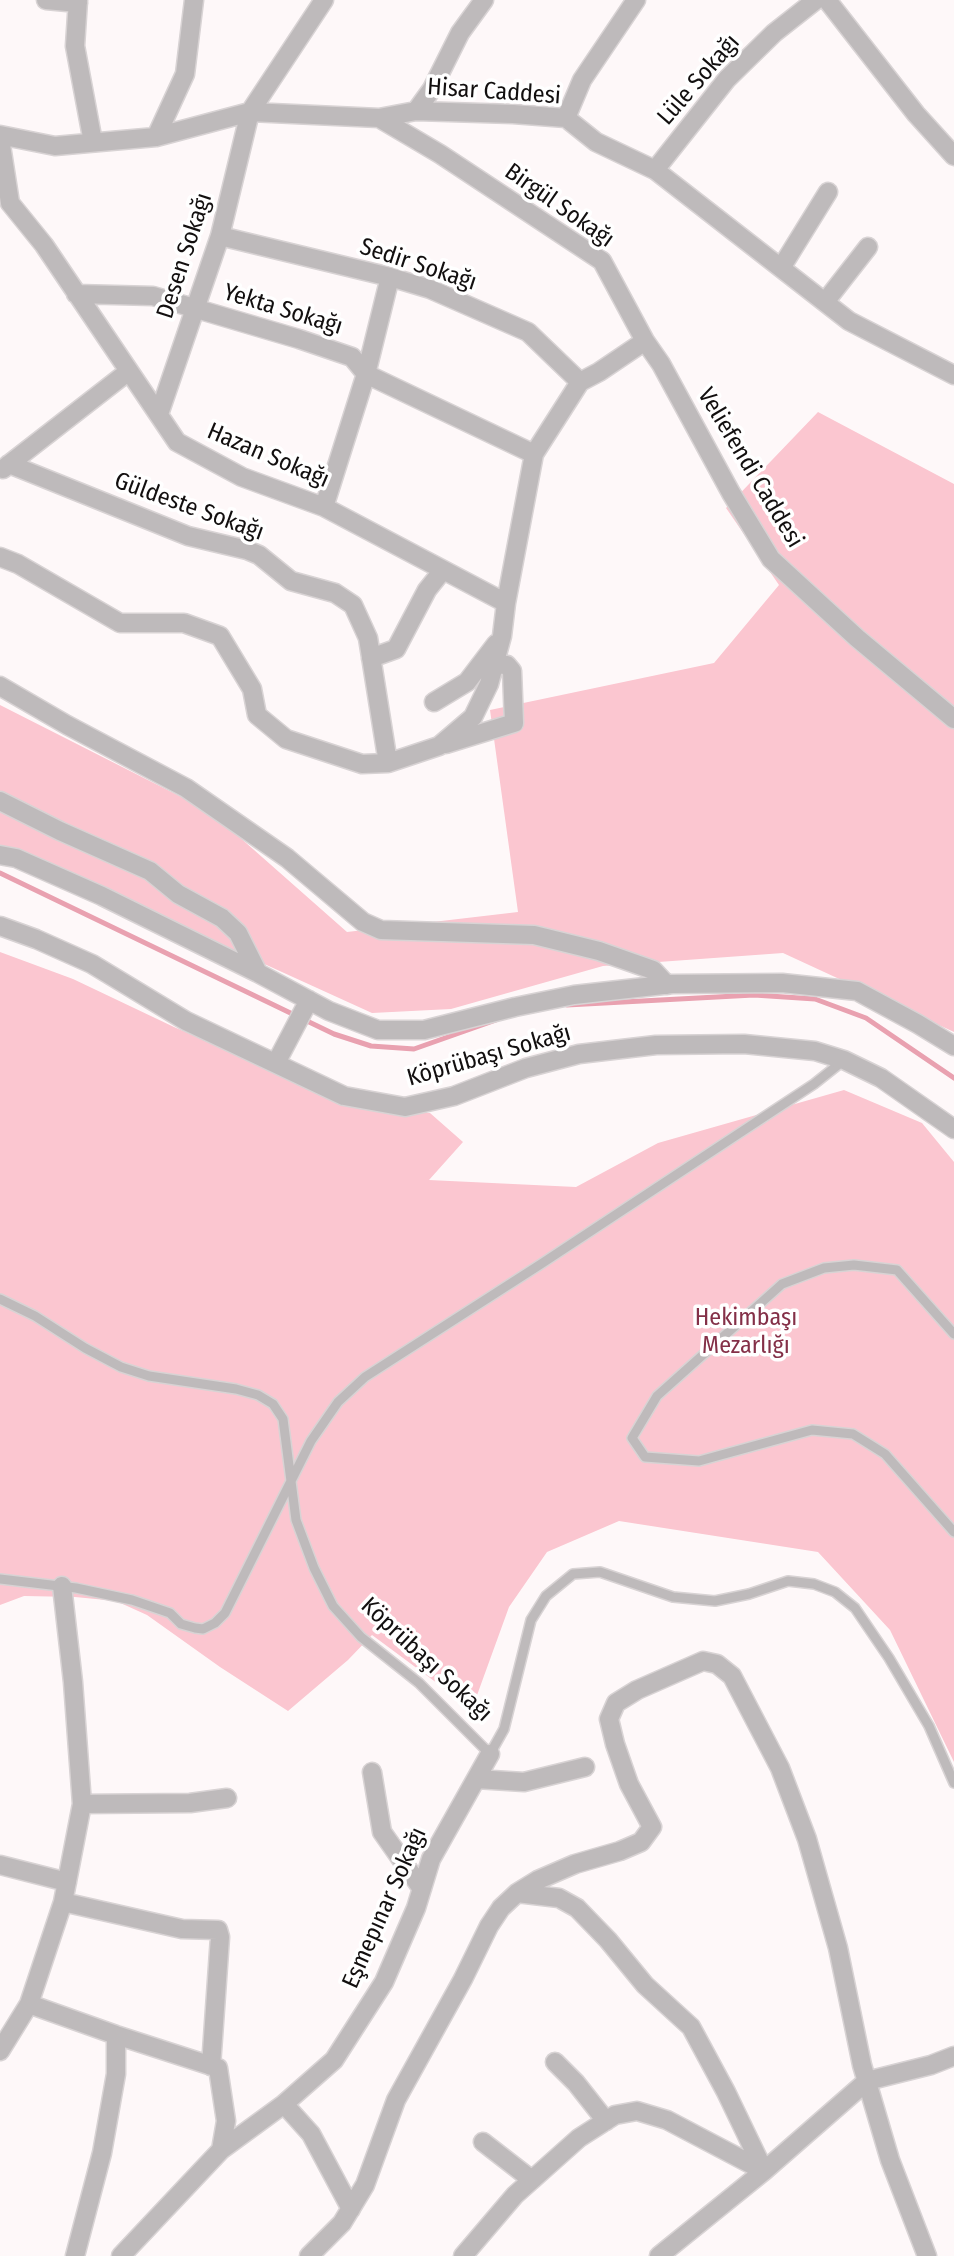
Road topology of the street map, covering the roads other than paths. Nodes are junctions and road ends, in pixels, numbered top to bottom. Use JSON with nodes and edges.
{"nodes":[{"id":1,"x":46,"y":0,"type":"edge"},
{"id":2,"x":194,"y":0,"type":"edge"},
{"id":3,"x":324,"y":0,"type":"edge"},
{"id":4,"x":484,"y":0,"type":"edge"},
{"id":5,"x":636,"y":0,"type":"edge"},
{"id":6,"x":816,"y":0,"type":"edge"},
{"id":7,"x":827,"y":0,"type":"edge"},
{"id":8,"x":78,"y":1,"type":"edge"},
{"id":9,"x":250,"y":111,"type":"junction"},
{"id":10,"x":416,"y":111,"type":"junction"},
{"id":11,"x":379,"y":118,"type":"junction"},
{"id":12,"x":566,"y":118,"type":"junction"},
{"id":13,"x":0,"y":137,"type":"edge"},
{"id":14,"x":156,"y":137,"type":"junction"},
{"id":15,"x":93,"y":142,"type":"junction"},
{"id":16,"x":954,"y":156,"type":"edge"},
{"id":17,"x":655,"y":170,"type":"junction"},
{"id":18,"x":828,"y":192,"type":"dead end"},
{"id":19,"x":220,"y":236,"type":"junction"},
{"id":20,"x":868,"y":247,"type":"dead end"},
{"id":21,"x":781,"y":268,"type":"junction"},
{"id":22,"x":390,"y":277,"type":"junction"},
{"id":23,"x":76,"y":294,"type":"junction"},
{"id":24,"x":825,"y":302,"type":"junction"},
{"id":25,"x":194,"y":308,"type":"junction"},
{"id":26,"x":645,"y":341,"type":"junction"},
{"id":27,"x":129,"y":371,"type":"junction"},
{"id":28,"x":366,"y":374,"type":"junction"},
{"id":29,"x":954,"y":375,"type":"edge"},
{"id":30,"x":580,"y":382,"type":"junction"},
{"id":31,"x":159,"y":414,"type":"junction"},
{"id":32,"x":534,"y":454,"type":"junction"},
{"id":33,"x":4,"y":468,"type":"edge"},
{"id":34,"x":324,"y":507,"type":"junction"},
{"id":35,"x":0,"y":557,"type":"edge"},
{"id":36,"x":443,"y":569,"type":"junction"},
{"id":37,"x":506,"y":603,"type":"junction"},
{"id":38,"x":502,"y":636,"type":"junction"},
{"id":39,"x":371,"y":658,"type":"junction"},
{"id":40,"x":495,"y":664,"type":"junction"},
{"id":41,"x":0,"y":686,"type":"edge"},
{"id":42,"x":434,"y":702,"type":"dead end"},
{"id":43,"x":954,"y":719,"type":"edge"},
{"id":44,"x":439,"y":746,"type":"junction"},
{"id":45,"x":388,"y":763,"type":"junction"},
{"id":46,"x":0,"y":801,"type":"edge"},
{"id":47,"x":0,"y":855,"type":"edge"},
{"id":48,"x":0,"y":926,"type":"edge"},
{"id":49,"x":258,"y":973,"type":"junction"},
{"id":50,"x":667,"y":985,"type":"junction"},
{"id":51,"x":306,"y":1005,"type":"junction"},
{"id":52,"x":954,"y":1046,"type":"edge"},
{"id":53,"x":280,"y":1056,"type":"junction"},
{"id":54,"x":844,"y":1060,"type":"junction"},
{"id":55,"x":954,"y":1129,"type":"edge"},
{"id":56,"x":0,"y":1299,"type":"edge"},
{"id":57,"x":954,"y":1334,"type":"edge"},
{"id":58,"x":290,"y":1484,"type":"junction"},
{"id":59,"x":954,"y":1532,"type":"edge"},
{"id":60,"x":0,"y":1579,"type":"edge"},
{"id":61,"x":62,"y":1586,"type":"junction"},
{"id":62,"x":490,"y":1754,"type":"junction"},
{"id":63,"x":585,"y":1767,"type":"dead end"},
{"id":64,"x":372,"y":1772,"type":"dead end"},
{"id":65,"x":476,"y":1779,"type":"junction"},
{"id":66,"x":954,"y":1783,"type":"edge"},
{"id":67,"x":227,"y":1798,"type":"dead end"},
{"id":68,"x":82,"y":1804,"type":"junction"},
{"id":69,"x":0,"y":1866,"type":"edge"},
{"id":70,"x":67,"y":1882,"type":"junction"},
{"id":71,"x":422,"y":1889,"type":"junction"},
{"id":72,"x":517,"y":1894,"type":"junction"},
{"id":73,"x":63,"y":1902,"type":"junction"},
{"id":74,"x":29,"y":2004,"type":"junction"},
{"id":75,"x":116,"y":2035,"type":"junction"},
{"id":76,"x":0,"y":2051,"type":"edge"},
{"id":77,"x":954,"y":2056,"type":"edge"},
{"id":78,"x":555,"y":2062,"type":"dead end"},
{"id":79,"x":211,"y":2066,"type":"junction"},
{"id":80,"x":867,"y":2081,"type":"junction"},
{"id":81,"x":284,"y":2104,"type":"junction"},
{"id":82,"x":606,"y":2121,"type":"junction"},
{"id":83,"x":483,"y":2142,"type":"dead end"},
{"id":84,"x":221,"y":2150,"type":"junction"},
{"id":85,"x":764,"y":2171,"type":"junction"},
{"id":86,"x":532,"y":2180,"type":"junction"},
{"id":87,"x":351,"y":2209,"type":"junction"},
{"id":88,"x":75,"y":2256,"type":"edge"},
{"id":89,"x":121,"y":2256,"type":"edge"},
{"id":90,"x":309,"y":2256,"type":"edge"},
{"id":91,"x":463,"y":2256,"type":"edge"},
{"id":92,"x":659,"y":2256,"type":"edge"},
{"id":93,"x":927,"y":2256,"type":"edge"}],
"edges":[{"from":1,"to":8,"type":"street"},
{"from":2,"to":14,"type":"street"},
{"from":3,"to":9,"type":"street"},
{"from":4,"to":10,"type":"street"},
{"from":5,"to":12,"type":"street"},
{"from":6,"to":17,"type":"street","name":"Lüle Sokağı"},
{"from":7,"to":16,"type":"street"},
{"from":8,"to":15,"type":"street"},
{"from":9,"to":11,"type":"street","name":"Hisar Caddesi"},
{"from":9,"to":14,"type":"street","name":"Hisar Caddesi"},
{"from":9,"to":19,"type":"street","name":"Desen Sokağı"},
{"from":10,"to":11,"type":"street","name":"Hisar Caddesi"},
{"from":10,"to":12,"type":"street","name":"Hisar Caddesi"},
{"from":11,"to":26,"type":"street","name":"Birgül Sokağı"},
{"from":12,"to":17,"type":"street","name":"Hisar Caddesi"},
{"from":13,"to":15,"type":"street","name":"Hisar Caddesi"},
{"from":13,"to":23,"type":"street","name":"Hazan Sokağı"},
{"from":14,"to":15,"type":"street","name":"Hisar Caddesi"},
{"from":17,"to":21,"type":"street","name":"Hisar Caddesi"},
{"from":18,"to":21,"type":"street"},
{"from":19,"to":22,"type":"street","name":"Sedir Sokağı"},
{"from":19,"to":25,"type":"street","name":"Desen Sokağı"},
{"from":20,"to":24,"type":"street"},
{"from":21,"to":24,"type":"street","name":"Hisar Caddesi"},
{"from":22,"to":28,"type":"street"},
{"from":22,"to":30,"type":"street","name":"Sedir Sokağı"},
{"from":23,"to":25,"type":"street","name":"Yekta Sokağı"},
{"from":23,"to":27,"type":"street","name":"Hazan Sokağı"},
{"from":24,"to":29,"type":"street","name":"Hisar Caddesi"},
{"from":25,"to":28,"type":"street","name":"Yekta Sokağı"},
{"from":25,"to":31,"type":"street","name":"Desen Sokağı"},
{"from":26,"to":30,"type":"street"},
{"from":26,"to":43,"type":"street","name":"Veliefendi Caddesi"},
{"from":27,"to":31,"type":"street","name":"Hazan Sokağı"},
{"from":27,"to":33,"type":"street"},
{"from":28,"to":32,"type":"street","name":"Yekta Sokağı"},
{"from":28,"to":34,"type":"street"},
{"from":30,"to":32,"type":"street"},
{"from":31,"to":34,"type":"street","name":"Hazan Sokağı"},
{"from":32,"to":37,"type":"street"},
{"from":33,"to":39,"type":"street","name":"Güldeste Sokağı"},
{"from":34,"to":36,"type":"street","name":"Hazan Sokağı"},
{"from":35,"to":45,"type":"street"},
{"from":36,"to":37,"type":"street","name":"Hazan Sokağı"},
{"from":36,"to":39,"type":"street"},
{"from":37,"to":38,"type":"street"},
{"from":38,"to":40,"type":"street"},
{"from":38,"to":42,"type":"street"},
{"from":39,"to":45,"type":"street","name":"Güldeste Sokağı"},
{"from":40,"to":44,"type":"street"},
{"from":40,"to":44,"type":"street"},
{"from":41,"to":50,"type":"street"},
{"from":44,"to":45,"type":"street"},
{"from":46,"to":49,"type":"street"},
{"from":47,"to":49,"type":"street","name":"Köprübaşı Sokağı"},
{"from":48,"to":53,"type":"street","name":"Köprübaşı Sokağı"},
{"from":49,"to":51,"type":"street","name":"Köprübaşı Sokağı"},
{"from":50,"to":51,"type":"street","name":"Köprübaşı Sokağı"},
{"from":50,"to":52,"type":"street","name":"Köprübaşı Sokağı"},
{"from":51,"to":53,"type":"street"},
{"from":53,"to":54,"type":"street","name":"Köprübaşı Sokağı"},
{"from":54,"to":55,"type":"street","name":"Köprübaşı Sokağı"},
{"from":54,"to":58,"type":"lane"},
{"from":56,"to":58,"type":"lane","name":"Köprübaşı Sokağı"},
{"from":57,"to":59,"type":"lane"},
{"from":58,"to":61,"type":"lane"},
{"from":58,"to":62,"type":"lane","name":"Köprübaşı Sokağı"},
{"from":60,"to":61,"type":"lane"},
{"from":61,"to":68,"type":"street"},
{"from":62,"to":65,"type":"street","name":"Eşmepınar Sokağı"},
{"from":62,"to":66,"type":"lane"},
{"from":63,"to":65,"type":"street"},
{"from":64,"to":71,"type":"street"},
{"from":65,"to":71,"type":"street","name":"Eşmepınar Sokağı"},
{"from":67,"to":68,"type":"street"},
{"from":68,"to":70,"type":"street"},
{"from":69,"to":70,"type":"street"},
{"from":70,"to":73,"type":"street"},
{"from":71,"to":81,"type":"street","name":"Eşmepınar Sokağı"},
{"from":72,"to":80,"type":"street"},
{"from":72,"to":85,"type":"street"},
{"from":72,"to":87,"type":"street"},
{"from":73,"to":74,"type":"street"},
{"from":73,"to":79,"type":"street"},
{"from":74,"to":75,"type":"street"},
{"from":74,"to":76,"type":"street"},
{"from":75,"to":79,"type":"street"},
{"from":75,"to":88,"type":"street"},
{"from":77,"to":80,"type":"street"},
{"from":78,"to":82,"type":"street"},
{"from":79,"to":84,"type":"street"},
{"from":80,"to":85,"type":"street"},
{"from":80,"to":93,"type":"street"},
{"from":81,"to":84,"type":"street","name":"Eşmepınar Sokağı"},
{"from":81,"to":87,"type":"street"},
{"from":82,"to":85,"type":"street"},
{"from":82,"to":86,"type":"street"},
{"from":83,"to":86,"type":"street"},
{"from":84,"to":89,"type":"street","name":"Eşmepınar Sokağı"},
{"from":85,"to":92,"type":"street"},
{"from":86,"to":91,"type":"street"},
{"from":87,"to":90,"type":"street"}]}
